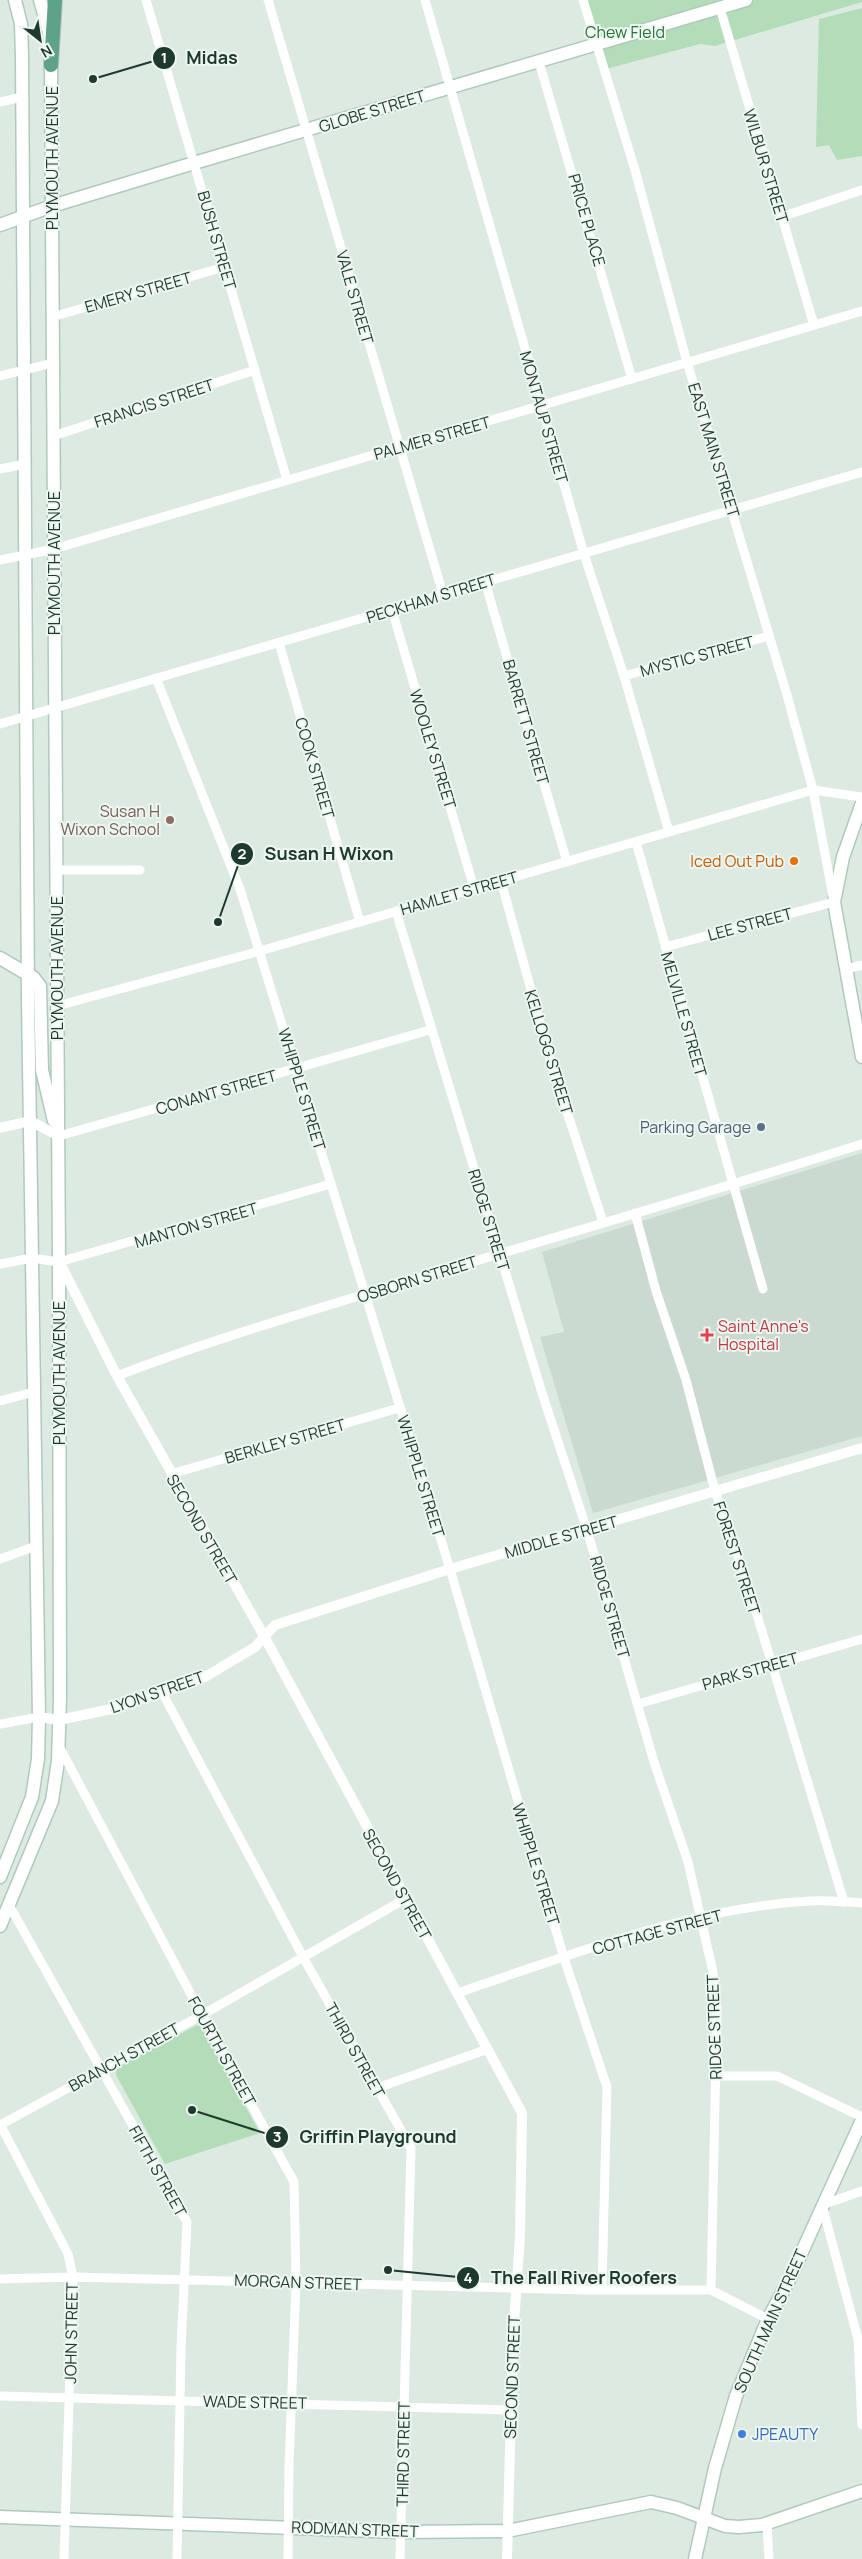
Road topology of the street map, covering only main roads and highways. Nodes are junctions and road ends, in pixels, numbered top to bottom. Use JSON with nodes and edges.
{"nodes":[{"id":1,"x":15,"y":0,"type":"edge"},
{"id":2,"x":55,"y":0,"type":"edge"},
{"id":3,"x":746,"y":0,"type":"edge"},
{"id":4,"x":44,"y":1,"type":"edge"},
{"id":5,"x":51,"y":65,"type":"junction"},
{"id":6,"x":52,"y":206,"type":"junction"},
{"id":7,"x":23,"y":218,"type":"junction"},
{"id":8,"x":0,"y":225,"type":"edge"},
{"id":9,"x":862,"y":803,"type":"edge"},
{"id":10,"x":0,"y":958,"type":"edge"},
{"id":11,"x":28,"y":977,"type":"junction"},
{"id":12,"x":862,"y":1057,"type":"edge"},
{"id":13,"x":58,"y":1136,"type":"junction"},
{"id":14,"x":0,"y":1876,"type":"edge"},
{"id":15,"x":0,"y":1926,"type":"edge"},
{"id":16,"x":862,"y":2118,"type":"edge"},
{"id":17,"x":862,"y":2491,"type":"edge"},
{"id":18,"x":0,"y":2518,"type":"edge"},
{"id":19,"x":705,"y":2518,"type":"junction"},
{"id":20,"x":695,"y":2559,"type":"edge"}],
"edges":[{"from":1,"to":7,"type":"main road","name":"PLYMOUTH AVENUE"},
{"from":2,"to":5,"type":"main road"},
{"from":3,"to":6,"type":"main road","name":"GLOBE STREET"},
{"from":4,"to":5,"type":"main road","name":"PLYMOUTH AVENUE"},
{"from":5,"to":6,"type":"main road","name":"PLYMOUTH AVENUE"},
{"from":6,"to":7,"type":"main road","name":"GLOBE STREET"},
{"from":6,"to":13,"type":"main road","name":"PLYMOUTH AVENUE"},
{"from":7,"to":8,"type":"main road","name":"GLOBE STREET"},
{"from":7,"to":11,"type":"main road","name":"PLYMOUTH AVENUE"},
{"from":9,"to":12,"type":"main road"},
{"from":10,"to":11,"type":"main road"},
{"from":11,"to":13,"type":"main road"},
{"from":11,"to":14,"type":"main road","name":"PLYMOUTH AVENUE"},
{"from":13,"to":15,"type":"main road","name":"PLYMOUTH AVENUE"},
{"from":16,"to":19,"type":"main road","name":"SOUTH MAIN STREET"},
{"from":17,"to":19,"type":"main road","name":"RODMAN STREET"},
{"from":18,"to":19,"type":"main road","name":"RODMAN STREET"},
{"from":19,"to":20,"type":"main road","name":"SOUTH MAIN STREET"}]}
